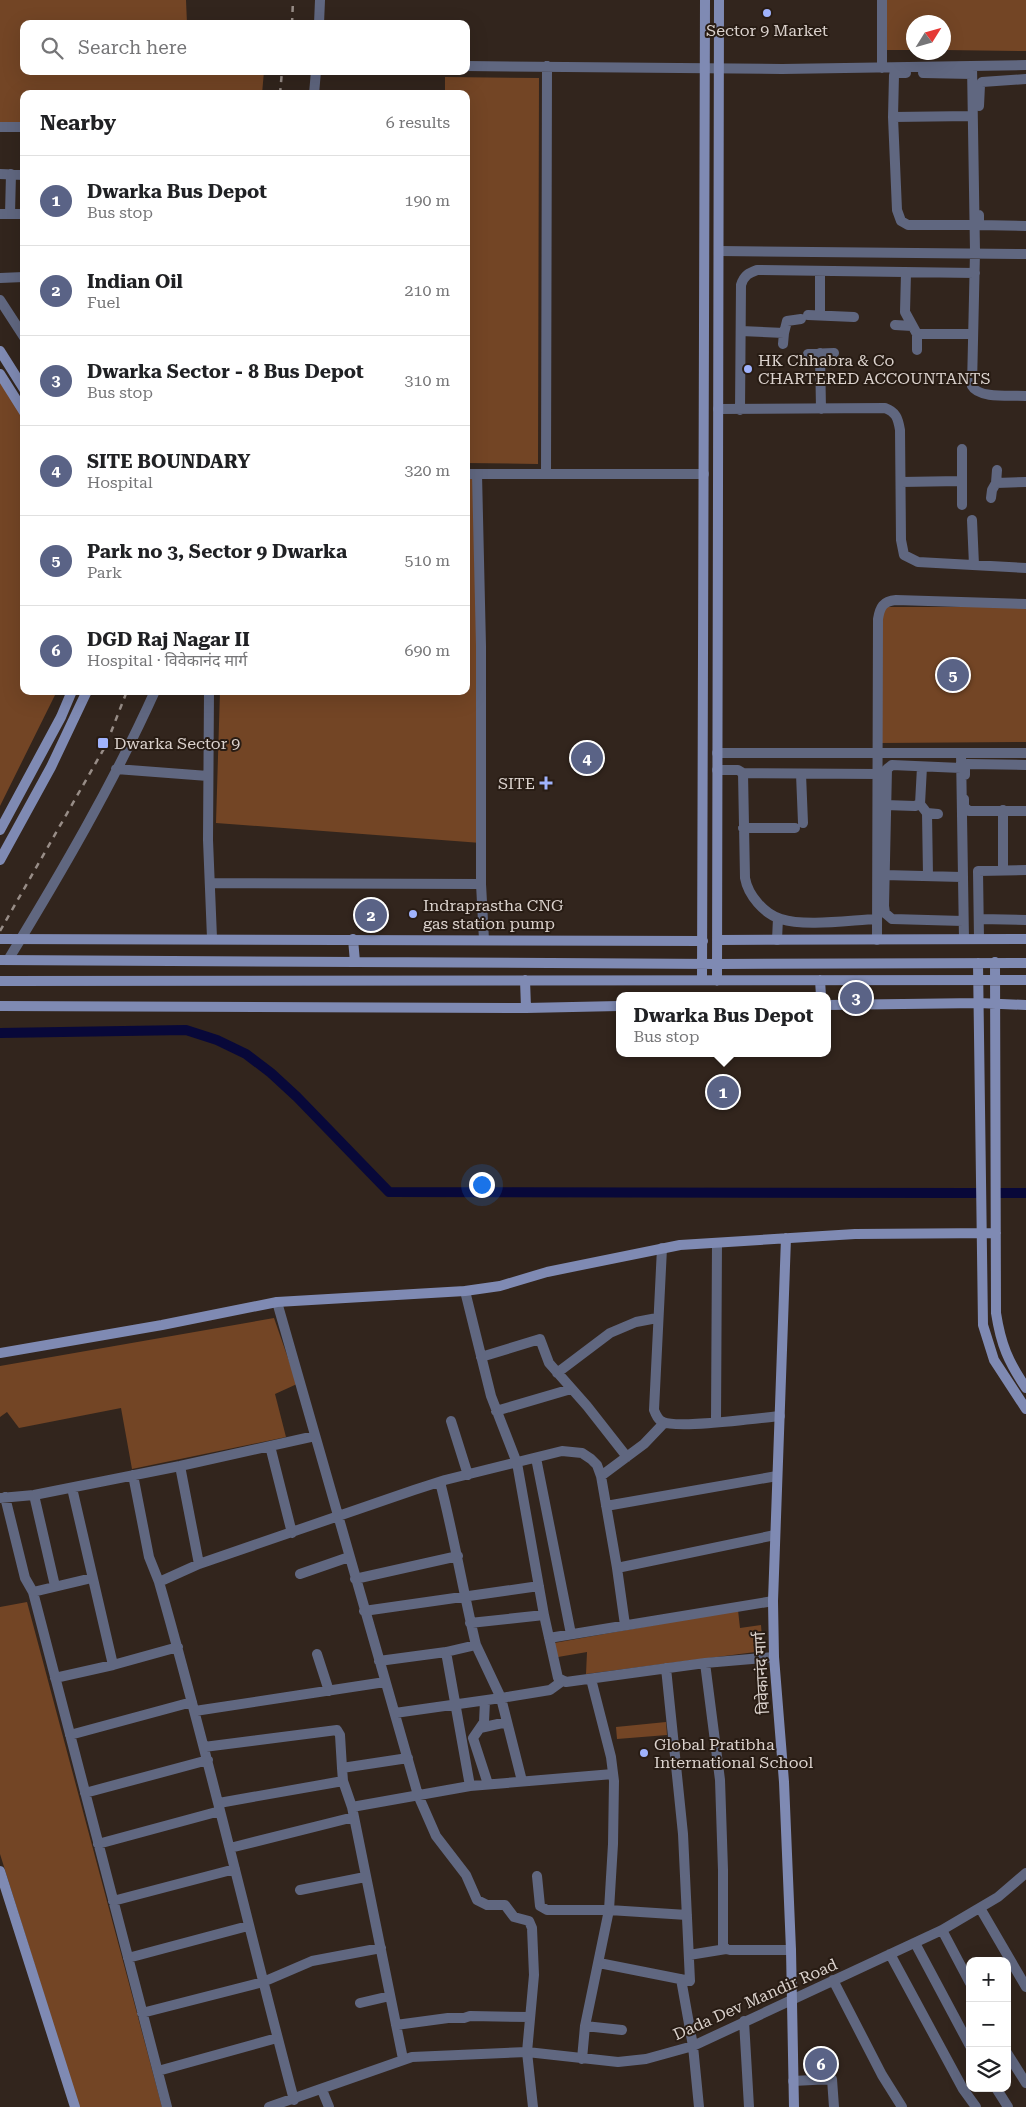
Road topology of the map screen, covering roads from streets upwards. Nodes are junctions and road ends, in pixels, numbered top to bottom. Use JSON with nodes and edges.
{"nodes":[{"id":1,"x":320,"y":0,"type":"edge"},
{"id":2,"x":705,"y":0,"type":"edge"},
{"id":3,"x":719,"y":0,"type":"edge"},
{"id":4,"x":882,"y":0,"type":"edge"},
{"id":5,"x":319,"y":20,"type":"edge"},
{"id":6,"x":1026,"y":65,"type":"edge"},
{"id":7,"x":470,"y":66,"type":"edge"},
{"id":8,"x":547,"y":66,"type":"junction"},
{"id":9,"x":706,"y":67,"type":"junction"},
{"id":10,"x":719,"y":67,"type":"junction"},
{"id":11,"x":882,"y":68,"type":"junction"},
{"id":12,"x":972,"y":70,"type":"junction"},
{"id":13,"x":316,"y":75,"type":"edge"},
{"id":14,"x":1026,"y":79,"type":"edge"},
{"id":15,"x":314,"y":90,"type":"edge"},
{"id":16,"x":972,"y":116,"type":"junction"},
{"id":17,"x":893,"y":118,"type":"junction"},
{"id":18,"x":0,"y":127,"type":"edge"},
{"id":19,"x":20,"y":127,"type":"edge"},
{"id":20,"x":5,"y":174,"type":"edge"},
{"id":21,"x":20,"y":175,"type":"edge"},
{"id":22,"x":5,"y":214,"type":"edge"},
{"id":23,"x":20,"y":214,"type":"edge"},
{"id":24,"x":974,"y":225,"type":"junction"},
{"id":25,"x":1026,"y":226,"type":"edge"},
{"id":26,"x":719,"y":251,"type":"junction"},
{"id":27,"x":975,"y":252,"type":"junction"},
{"id":28,"x":1026,"y":254,"type":"edge"},
{"id":29,"x":820,"y":271,"type":"junction"},
{"id":30,"x":906,"y":273,"type":"junction"},
{"id":31,"x":975,"y":273,"type":"junction"},
{"id":32,"x":20,"y":277,"type":"edge"},
{"id":33,"x":0,"y":278,"type":"edge"},
{"id":34,"x":0,"y":300,"type":"edge"},
{"id":35,"x":820,"y":315,"type":"junction"},
{"id":36,"x":854,"y":317,"type":"dead end"},
{"id":37,"x":895,"y":326,"type":"dead end"},
{"id":38,"x":914,"y":330,"type":"junction"},
{"id":39,"x":20,"y":331,"type":"edge"},
{"id":40,"x":741,"y":331,"type":"junction"},
{"id":41,"x":784,"y":333,"type":"junction"},
{"id":42,"x":973,"y":334,"type":"junction"},
{"id":43,"x":783,"y":344,"type":"dead end"},
{"id":44,"x":918,"y":350,"type":"dead end"},
{"id":45,"x":0,"y":351,"type":"edge"},
{"id":46,"x":820,"y":353,"type":"junction"},
{"id":47,"x":834,"y":353,"type":"dead end"},
{"id":48,"x":808,"y":354,"type":"dead end"},
{"id":49,"x":0,"y":374,"type":"edge"},
{"id":50,"x":20,"y":383,"type":"edge"},
{"id":51,"x":1026,"y":396,"type":"edge"},
{"id":52,"x":20,"y":406,"type":"edge"},
{"id":53,"x":820,"y":409,"type":"junction"},
{"id":54,"x":718,"y":410,"type":"junction"},
{"id":55,"x":740,"y":410,"type":"junction"},
{"id":56,"x":962,"y":449,"type":"dead end"},
{"id":57,"x":997,"y":470,"type":"dead end"},
{"id":58,"x":472,"y":474,"type":"edge"},
{"id":59,"x":546,"y":474,"type":"junction"},
{"id":60,"x":704,"y":474,"type":"junction"},
{"id":61,"x":961,"y":481,"type":"junction"},
{"id":62,"x":901,"y":482,"type":"junction"},
{"id":63,"x":1026,"y":482,"type":"edge"},
{"id":64,"x":996,"y":483,"type":"junction"},
{"id":65,"x":991,"y":498,"type":"dead end"},
{"id":66,"x":962,"y":505,"type":"dead end"},
{"id":67,"x":972,"y":520,"type":"dead end"},
{"id":68,"x":974,"y":565,"type":"junction"},
{"id":69,"x":1026,"y":568,"type":"edge"},
{"id":70,"x":1026,"y":604,"type":"edge"},
{"id":71,"x":70,"y":695,"type":"edge"},
{"id":72,"x":85,"y":695,"type":"edge"},
{"id":73,"x":154,"y":695,"type":"edge"},
{"id":74,"x":209,"y":695,"type":"edge"},
{"id":75,"x":717,"y":752,"type":"junction"},
{"id":76,"x":878,"y":752,"type":"junction"},
{"id":77,"x":961,"y":752,"type":"junction"},
{"id":78,"x":1026,"y":753,"type":"edge"},
{"id":79,"x":1026,"y":765,"type":"edge"},
{"id":80,"x":922,"y":767,"type":"junction"},
{"id":81,"x":961,"y":768,"type":"junction"},
{"id":82,"x":116,"y":769,"type":"junction"},
{"id":83,"x":717,"y":770,"type":"junction"},
{"id":84,"x":743,"y":773,"type":"junction"},
{"id":85,"x":804,"y":774,"type":"junction"},
{"id":86,"x":878,"y":774,"type":"junction"},
{"id":87,"x":208,"y":776,"type":"junction"},
{"id":88,"x":920,"y":804,"type":"junction"},
{"id":89,"x":885,"y":805,"type":"junction"},
{"id":90,"x":1003,"y":810,"type":"junction"},
{"id":91,"x":1026,"y":811,"type":"edge"},
{"id":92,"x":927,"y":813,"type":"junction"},
{"id":93,"x":938,"y":814,"type":"dead end"},
{"id":94,"x":743,"y":828,"type":"junction"},
{"id":95,"x":0,"y":830,"type":"edge"},
{"id":96,"x":0,"y":860,"type":"edge"},
{"id":97,"x":1003,"y":869,"type":"junction"},
{"id":98,"x":1026,"y":870,"type":"edge"},
{"id":99,"x":884,"y":875,"type":"junction"},
{"id":100,"x":928,"y":876,"type":"junction"},
{"id":101,"x":962,"y":877,"type":"junction"},
{"id":102,"x":210,"y":883,"type":"junction"},
{"id":103,"x":481,"y":884,"type":"junction"},
{"id":104,"x":778,"y":918,"type":"junction"},
{"id":105,"x":877,"y":919,"type":"junction"},
{"id":106,"x":980,"y":919,"type":"junction"},
{"id":107,"x":1026,"y":920,"type":"edge"},
{"id":108,"x":963,"y":921,"type":"junction"},
{"id":109,"x":212,"y":938,"type":"junction"},
{"id":110,"x":0,"y":939,"type":"edge"},
{"id":111,"x":353,"y":939,"type":"junction"},
{"id":112,"x":964,"y":939,"type":"junction"},
{"id":113,"x":979,"y":939,"type":"junction"},
{"id":114,"x":1026,"y":939,"type":"edge"},
{"id":115,"x":21,"y":940,"type":"junction"},
{"id":116,"x":484,"y":940,"type":"junction"},
{"id":117,"x":717,"y":940,"type":"junction"},
{"id":118,"x":776,"y":940,"type":"junction"},
{"id":119,"x":877,"y":940,"type":"junction"},
{"id":120,"x":703,"y":941,"type":"junction"},
{"id":121,"x":4,"y":960,"type":"edge"},
{"id":122,"x":355,"y":962,"type":"junction"},
{"id":123,"x":995,"y":962,"type":"junction"},
{"id":124,"x":1026,"y":962,"type":"edge"},
{"id":125,"x":978,"y":963,"type":"junction"},
{"id":126,"x":703,"y":964,"type":"junction"},
{"id":127,"x":717,"y":964,"type":"junction"},
{"id":128,"x":979,"y":979,"type":"junction"},
{"id":129,"x":526,"y":980,"type":"junction"},
{"id":130,"x":702,"y":980,"type":"junction"},
{"id":131,"x":820,"y":980,"type":"junction"},
{"id":132,"x":995,"y":980,"type":"junction"},
{"id":133,"x":1026,"y":980,"type":"edge"},
{"id":134,"x":0,"y":981,"type":"edge"},
{"id":135,"x":717,"y":981,"type":"junction"},
{"id":136,"x":821,"y":992,"type":"edge"},
{"id":137,"x":979,"y":1003,"type":"junction"},
{"id":138,"x":996,"y":1004,"type":"junction"},
{"id":139,"x":831,"y":1005,"type":"edge"},
{"id":140,"x":1026,"y":1005,"type":"edge"},
{"id":141,"x":0,"y":1006,"type":"edge"},
{"id":142,"x":616,"y":1006,"type":"edge"},
{"id":143,"x":526,"y":1008,"type":"junction"},
{"id":144,"x":982,"y":1233,"type":"junction"},
{"id":145,"x":996,"y":1234,"type":"junction"},
{"id":146,"x":786,"y":1238,"type":"junction"},
{"id":147,"x":718,"y":1243,"type":"junction"},
{"id":148,"x":662,"y":1248,"type":"junction"},
{"id":149,"x":465,"y":1291,"type":"junction"},
{"id":150,"x":277,"y":1302,"type":"junction"},
{"id":151,"x":657,"y":1318,"type":"junction"},
{"id":152,"x":0,"y":1353,"type":"edge"},
{"id":153,"x":481,"y":1357,"type":"junction"},
{"id":154,"x":556,"y":1374,"type":"junction"},
{"id":155,"x":1026,"y":1388,"type":"edge"},
{"id":156,"x":571,"y":1389,"type":"junction"},
{"id":157,"x":1026,"y":1409,"type":"edge"},
{"id":158,"x":496,"y":1411,"type":"junction"},
{"id":159,"x":780,"y":1416,"type":"junction"},
{"id":160,"x":451,"y":1421,"type":"dead end"},
{"id":161,"x":716,"y":1422,"type":"junction"},
{"id":162,"x":664,"y":1423,"type":"junction"},
{"id":163,"x":315,"y":1436,"type":"junction"},
{"id":164,"x":270,"y":1446,"type":"junction"},
{"id":165,"x":627,"y":1457,"type":"junction"},
{"id":166,"x":536,"y":1458,"type":"junction"},
{"id":167,"x":517,"y":1463,"type":"junction"},
{"id":168,"x":180,"y":1466,"type":"junction"},
{"id":169,"x":468,"y":1475,"type":"junction"},
{"id":170,"x":133,"y":1476,"type":"junction"},
{"id":171,"x":600,"y":1476,"type":"junction"},
{"id":172,"x":778,"y":1476,"type":"junction"},
{"id":173,"x":440,"y":1482,"type":"junction"},
{"id":174,"x":72,"y":1488,"type":"junction"},
{"id":175,"x":34,"y":1495,"type":"junction"},
{"id":176,"x":3,"y":1498,"type":"edge"},
{"id":177,"x":606,"y":1506,"type":"junction"},
{"id":178,"x":338,"y":1517,"type":"junction"},
{"id":179,"x":292,"y":1533,"type":"junction"},
{"id":180,"x":775,"y":1535,"type":"junction"},
{"id":181,"x":458,"y":1556,"type":"junction"},
{"id":182,"x":349,"y":1557,"type":"junction"},
{"id":183,"x":199,"y":1564,"type":"junction"},
{"id":184,"x":617,"y":1568,"type":"junction"},
{"id":185,"x":300,"y":1574,"type":"dead end"},
{"id":186,"x":92,"y":1578,"type":"junction"},
{"id":187,"x":355,"y":1579,"type":"junction"},
{"id":188,"x":159,"y":1582,"type":"junction"},
{"id":189,"x":55,"y":1586,"type":"junction"},
{"id":190,"x":539,"y":1586,"type":"junction"},
{"id":191,"x":33,"y":1592,"type":"junction"},
{"id":192,"x":466,"y":1597,"type":"junction"},
{"id":193,"x":773,"y":1601,"type":"junction"},
{"id":194,"x":364,"y":1611,"type":"junction"},
{"id":195,"x":544,"y":1615,"type":"junction"},
{"id":196,"x":470,"y":1623,"type":"junction"},
{"id":197,"x":625,"y":1625,"type":"junction"},
{"id":198,"x":571,"y":1634,"type":"junction"},
{"id":199,"x":549,"y":1638,"type":"junction"},
{"id":200,"x":476,"y":1646,"type":"junction"},
{"id":201,"x":178,"y":1647,"type":"junction"},
{"id":202,"x":446,"y":1652,"type":"junction"},
{"id":203,"x":317,"y":1654,"type":"dead end"},
{"id":204,"x":774,"y":1657,"type":"junction"},
{"id":205,"x":378,"y":1661,"type":"junction"},
{"id":206,"x":705,"y":1663,"type":"junction"},
{"id":207,"x":113,"y":1665,"type":"junction"},
{"id":208,"x":666,"y":1668,"type":"junction"},
{"id":209,"x":55,"y":1678,"type":"junction"},
{"id":210,"x":591,"y":1678,"type":"junction"},
{"id":211,"x":385,"y":1682,"type":"junction"},
{"id":212,"x":561,"y":1682,"type":"junction"},
{"id":213,"x":329,"y":1691,"type":"junction"},
{"id":214,"x":501,"y":1698,"type":"junction"},
{"id":215,"x":485,"y":1701,"type":"junction"},
{"id":216,"x":456,"y":1706,"type":"junction"},
{"id":217,"x":194,"y":1707,"type":"junction"},
{"id":218,"x":396,"y":1714,"type":"junction"},
{"id":219,"x":507,"y":1722,"type":"junction"},
{"id":220,"x":480,"y":1728,"type":"junction"},
{"id":221,"x":70,"y":1735,"type":"junction"},
{"id":222,"x":204,"y":1747,"type":"junction"},
{"id":223,"x":408,"y":1758,"type":"junction"},
{"id":224,"x":208,"y":1760,"type":"junction"},
{"id":225,"x":342,"y":1768,"type":"junction"},
{"id":226,"x":613,"y":1774,"type":"junction"},
{"id":227,"x":344,"y":1781,"type":"junction"},
{"id":228,"x":522,"y":1781,"type":"junction"},
{"id":229,"x":488,"y":1784,"type":"junction"},
{"id":230,"x":470,"y":1786,"type":"junction"},
{"id":231,"x":85,"y":1793,"type":"junction"},
{"id":232,"x":418,"y":1796,"type":"junction"},
{"id":233,"x":220,"y":1807,"type":"junction"},
{"id":234,"x":353,"y":1812,"type":"junction"},
{"id":235,"x":98,"y":1844,"type":"junction"},
{"id":236,"x":230,"y":1848,"type":"junction"},
{"id":237,"x":235,"y":1870,"type":"junction"},
{"id":238,"x":0,"y":1871,"type":"edge"},
{"id":239,"x":1026,"y":1873,"type":"edge"},
{"id":240,"x":537,"y":1876,"type":"dead end"},
{"id":241,"x":365,"y":1877,"type":"junction"},
{"id":242,"x":300,"y":1890,"type":"dead end"},
{"id":243,"x":113,"y":1900,"type":"junction"},
{"id":244,"x":980,"y":1908,"type":"junction"},
{"id":245,"x":609,"y":1910,"type":"junction"},
{"id":246,"x":687,"y":1915,"type":"junction"},
{"id":247,"x":248,"y":1926,"type":"junction"},
{"id":248,"x":942,"y":1930,"type":"junction"},
{"id":249,"x":915,"y":1943,"type":"junction"},
{"id":250,"x":381,"y":1948,"type":"junction"},
{"id":251,"x":726,"y":1949,"type":"junction"},
{"id":252,"x":791,"y":1950,"type":"junction"},
{"id":253,"x":890,"y":1954,"type":"junction"},
{"id":254,"x":689,"y":1955,"type":"junction"},
{"id":255,"x":128,"y":1958,"type":"junction"},
{"id":256,"x":599,"y":1963,"type":"junction"},
{"id":257,"x":966,"y":1975,"type":"edge"},
{"id":258,"x":681,"y":1979,"type":"junction"},
{"id":259,"x":833,"y":1980,"type":"junction"},
{"id":260,"x":263,"y":1982,"type":"junction"},
{"id":261,"x":1026,"y":1987,"type":"edge"},
{"id":262,"x":390,"y":1996,"type":"junction"},
{"id":263,"x":792,"y":2001,"type":"junction"},
{"id":264,"x":360,"y":2003,"type":"dead end"},
{"id":265,"x":142,"y":2013,"type":"junction"},
{"id":266,"x":530,"y":2017,"type":"junction"},
{"id":267,"x":744,"y":2021,"type":"junction"},
{"id":268,"x":396,"y":2025,"type":"junction"},
{"id":269,"x":586,"y":2026,"type":"junction"},
{"id":270,"x":622,"y":2030,"type":"dead end"},
{"id":271,"x":277,"y":2038,"type":"junction"},
{"id":272,"x":966,"y":2039,"type":"edge"},
{"id":273,"x":693,"y":2046,"type":"junction"},
{"id":274,"x":527,"y":2052,"type":"junction"},
{"id":275,"x":582,"y":2059,"type":"junction"},
{"id":276,"x":1011,"y":2059,"type":"edge"},
{"id":277,"x":403,"y":2060,"type":"junction"},
{"id":278,"x":158,"y":2071,"type":"junction"},
{"id":279,"x":793,"y":2081,"type":"junction"},
{"id":280,"x":1026,"y":2083,"type":"edge"},
{"id":281,"x":322,"y":2090,"type":"junction"},
{"id":282,"x":999,"y":2092,"type":"edge"},
{"id":283,"x":294,"y":2100,"type":"junction"},
{"id":284,"x":75,"y":2107,"type":"edge"},
{"id":285,"x":167,"y":2107,"type":"edge"},
{"id":286,"x":269,"y":2107,"type":"edge"},
{"id":287,"x":329,"y":2107,"type":"edge"},
{"id":288,"x":533,"y":2107,"type":"edge"},
{"id":289,"x":699,"y":2107,"type":"edge"},
{"id":290,"x":749,"y":2107,"type":"edge"},
{"id":291,"x":794,"y":2107,"type":"edge"},
{"id":292,"x":834,"y":2107,"type":"edge"},
{"id":293,"x":902,"y":2107,"type":"edge"},
{"id":294,"x":976,"y":2107,"type":"edge"},
{"id":295,"x":1008,"y":2107,"type":"edge"}],
"edges":[{"from":1,"to":5,"type":"street"},
{"from":2,"to":9,"type":"street"},
{"from":3,"to":10,"type":"street"},
{"from":4,"to":11,"type":"street"},
{"from":6,"to":12,"type":"street"},
{"from":7,"to":8,"type":"street"},
{"from":8,"to":9,"type":"street"},
{"from":8,"to":59,"type":"street"},
{"from":9,"to":10,"type":"street"},
{"from":9,"to":60,"type":"street"},
{"from":10,"to":11,"type":"street"},
{"from":10,"to":26,"type":"street"},
{"from":11,"to":12,"type":"street"},
{"from":12,"to":16,"type":"street"},
{"from":12,"to":17,"type":"street"},
{"from":13,"to":15,"type":"street"},
{"from":14,"to":25,"type":"street"},
{"from":16,"to":17,"type":"street"},
{"from":16,"to":24,"type":"street"},
{"from":17,"to":24,"type":"street"},
{"from":18,"to":19,"type":"street"},
{"from":20,"to":21,"type":"street"},
{"from":20,"to":22,"type":"street"},
{"from":22,"to":23,"type":"street"},
{"from":24,"to":27,"type":"street"},
{"from":26,"to":27,"type":"street"},
{"from":26,"to":54,"type":"street"},
{"from":27,"to":28,"type":"street"},
{"from":27,"to":31,"type":"street"},
{"from":29,"to":30,"type":"street"},
{"from":29,"to":35,"type":"street"},
{"from":29,"to":40,"type":"street"},
{"from":30,"to":31,"type":"street"},
{"from":30,"to":38,"type":"street"},
{"from":31,"to":42,"type":"street"},
{"from":32,"to":33,"type":"street"},
{"from":34,"to":39,"type":"street"},
{"from":35,"to":36,"type":"street"},
{"from":35,"to":41,"type":"street"},
{"from":37,"to":38,"type":"street"},
{"from":38,"to":42,"type":"street"},
{"from":38,"to":44,"type":"street"},
{"from":40,"to":41,"type":"street"},
{"from":40,"to":55,"type":"street"},
{"from":41,"to":43,"type":"street"},
{"from":42,"to":51,"type":"street"},
{"from":45,"to":50,"type":"street"},
{"from":46,"to":47,"type":"street"},
{"from":46,"to":48,"type":"street"},
{"from":46,"to":53,"type":"street"},
{"from":49,"to":52,"type":"street"},
{"from":53,"to":55,"type":"street"},
{"from":53,"to":62,"type":"street"},
{"from":54,"to":55,"type":"street"},
{"from":54,"to":75,"type":"street"},
{"from":56,"to":61,"type":"street"},
{"from":57,"to":64,"type":"street"},
{"from":58,"to":59,"type":"street"},
{"from":58,"to":103,"type":"street"},
{"from":59,"to":60,"type":"street"},
{"from":60,"to":120,"type":"street"},
{"from":61,"to":62,"type":"street"},
{"from":61,"to":66,"type":"street"},
{"from":62,"to":68,"type":"street"},
{"from":63,"to":64,"type":"street"},
{"from":64,"to":65,"type":"street"},
{"from":67,"to":68,"type":"street"},
{"from":68,"to":69,"type":"street"},
{"from":70,"to":76,"type":"street"},
{"from":71,"to":95,"type":"street"},
{"from":72,"to":96,"type":"street"},
{"from":73,"to":82,"type":"street"},
{"from":74,"to":87,"type":"street"},
{"from":75,"to":76,"type":"street"},
{"from":75,"to":83,"type":"street"},
{"from":76,"to":77,"type":"street"},
{"from":76,"to":86,"type":"street"},
{"from":77,"to":78,"type":"street"},
{"from":77,"to":81,"type":"street"},
{"from":79,"to":90,"type":"street"},
{"from":80,"to":81,"type":"street"},
{"from":80,"to":88,"type":"street"},
{"from":80,"to":89,"type":"street"},
{"from":81,"to":101,"type":"street"},
{"from":82,"to":87,"type":"street"},
{"from":82,"to":115,"type":"street"},
{"from":83,"to":84,"type":"street"},
{"from":83,"to":117,"type":"street"},
{"from":84,"to":85,"type":"street"},
{"from":84,"to":94,"type":"street"},
{"from":85,"to":86,"type":"street"},
{"from":85,"to":94,"type":"street"},
{"from":86,"to":105,"type":"street"},
{"from":87,"to":102,"type":"street"},
{"from":88,"to":89,"type":"street"},
{"from":88,"to":92,"type":"street"},
{"from":89,"to":99,"type":"street"},
{"from":90,"to":91,"type":"street"},
{"from":90,"to":97,"type":"street"},
{"from":92,"to":93,"type":"street"},
{"from":92,"to":100,"type":"street"},
{"from":94,"to":104,"type":"street"},
{"from":97,"to":98,"type":"street"},
{"from":97,"to":106,"type":"street"},
{"from":99,"to":100,"type":"street"},
{"from":99,"to":108,"type":"street"},
{"from":100,"to":101,"type":"street"},
{"from":101,"to":108,"type":"street"},
{"from":102,"to":103,"type":"street"},
{"from":102,"to":109,"type":"street"},
{"from":103,"to":116,"type":"street"},
{"from":104,"to":105,"type":"street"},
{"from":104,"to":118,"type":"street"},
{"from":105,"to":119,"type":"street"},
{"from":106,"to":107,"type":"street"},
{"from":106,"to":113,"type":"street"},
{"from":108,"to":112,"type":"street"},
{"from":109,"to":111,"type":"street"},
{"from":109,"to":115,"type":"street"},
{"from":110,"to":115,"type":"street"},
{"from":111,"to":116,"type":"street"},
{"from":111,"to":122,"type":"street"},
{"from":112,"to":113,"type":"street"},
{"from":112,"to":119,"type":"street"},
{"from":113,"to":114,"type":"street"},
{"from":115,"to":121,"type":"street"},
{"from":116,"to":120,"type":"street"},
{"from":117,"to":118,"type":"street"},
{"from":117,"to":127,"type":"street"},
{"from":118,"to":119,"type":"street"},
{"from":120,"to":126,"type":"street"},
{"from":121,"to":122,"type":"street"},
{"from":122,"to":126,"type":"street"},
{"from":123,"to":124,"type":"street"},
{"from":123,"to":125,"type":"street"},
{"from":123,"to":132,"type":"street"},
{"from":125,"to":127,"type":"street"},
{"from":125,"to":128,"type":"street"},
{"from":126,"to":127,"type":"street"},
{"from":126,"to":130,"type":"street"},
{"from":127,"to":135,"type":"street"},
{"from":128,"to":131,"type":"street"},
{"from":128,"to":132,"type":"street"},
{"from":128,"to":137,"type":"street"},
{"from":129,"to":130,"type":"street"},
{"from":129,"to":134,"type":"street"},
{"from":129,"to":143,"type":"street"},
{"from":130,"to":135,"type":"street"},
{"from":131,"to":135,"type":"street"},
{"from":131,"to":136,"type":"street"},
{"from":132,"to":133,"type":"street"},
{"from":132,"to":138,"type":"street"},
{"from":137,"to":138,"type":"street"},
{"from":137,"to":139,"type":"street"},
{"from":137,"to":144,"type":"street"},
{"from":138,"to":140,"type":"street"},
{"from":138,"to":145,"type":"street"},
{"from":141,"to":143,"type":"street"},
{"from":142,"to":143,"type":"street"},
{"from":144,"to":145,"type":"street"},
{"from":144,"to":146,"type":"street"},
{"from":144,"to":157,"type":"street"},
{"from":145,"to":155,"type":"street"},
{"from":146,"to":147,"type":"street"},
{"from":146,"to":159,"type":"street","name":"विवेकानंद मार्ग"},
{"from":147,"to":148,"type":"street"},
{"from":147,"to":161,"type":"street"},
{"from":148,"to":149,"type":"street"},
{"from":148,"to":151,"type":"street"},
{"from":149,"to":150,"type":"street"},
{"from":149,"to":153,"type":"street"},
{"from":150,"to":152,"type":"street"},
{"from":150,"to":163,"type":"street"},
{"from":151,"to":154,"type":"street"},
{"from":151,"to":162,"type":"street"},
{"from":153,"to":154,"type":"street"},
{"from":153,"to":158,"type":"street"},
{"from":154,"to":156,"type":"street"},
{"from":156,"to":158,"type":"street"},
{"from":156,"to":165,"type":"street"},
{"from":158,"to":167,"type":"street"},
{"from":159,"to":161,"type":"street"},
{"from":159,"to":172,"type":"street","name":"विवेकानंद मार्ग"},
{"from":160,"to":169,"type":"street"},
{"from":161,"to":162,"type":"street"},
{"from":162,"to":165,"type":"street"},
{"from":163,"to":164,"type":"street"},
{"from":163,"to":178,"type":"street"},
{"from":164,"to":168,"type":"street"},
{"from":164,"to":179,"type":"street"},
{"from":165,"to":171,"type":"street"},
{"from":166,"to":167,"type":"street"},
{"from":166,"to":171,"type":"street"},
{"from":166,"to":198,"type":"street"},
{"from":167,"to":169,"type":"street"},
{"from":167,"to":190,"type":"street"},
{"from":168,"to":170,"type":"street"},
{"from":168,"to":183,"type":"street"},
{"from":169,"to":173,"type":"street"},
{"from":170,"to":174,"type":"street"},
{"from":170,"to":188,"type":"street"},
{"from":171,"to":177,"type":"street"},
{"from":172,"to":177,"type":"street"},
{"from":172,"to":180,"type":"street","name":"विवेकानंद मार्ग"},
{"from":173,"to":178,"type":"street"},
{"from":173,"to":181,"type":"street"},
{"from":174,"to":175,"type":"street"},
{"from":174,"to":186,"type":"street"},
{"from":175,"to":176,"type":"street"},
{"from":175,"to":189,"type":"street"},
{"from":176,"to":191,"type":"street"},
{"from":177,"to":184,"type":"street"},
{"from":178,"to":179,"type":"street"},
{"from":178,"to":182,"type":"street"},
{"from":179,"to":183,"type":"street"},
{"from":180,"to":184,"type":"street"},
{"from":180,"to":193,"type":"street","name":"विवेकानंद मार्ग"},
{"from":181,"to":187,"type":"street"},
{"from":181,"to":192,"type":"street"},
{"from":182,"to":185,"type":"street"},
{"from":182,"to":187,"type":"street"},
{"from":183,"to":188,"type":"street"},
{"from":184,"to":197,"type":"street"},
{"from":186,"to":189,"type":"street"},
{"from":186,"to":207,"type":"street"},
{"from":187,"to":194,"type":"street"},
{"from":188,"to":201,"type":"street"},
{"from":189,"to":191,"type":"street"},
{"from":190,"to":192,"type":"street"},
{"from":190,"to":195,"type":"street"},
{"from":191,"to":209,"type":"street"},
{"from":192,"to":194,"type":"street"},
{"from":192,"to":196,"type":"street"},
{"from":193,"to":197,"type":"street"},
{"from":193,"to":204,"type":"street","name":"विवेकानंद मार्ग"},
{"from":194,"to":205,"type":"street"},
{"from":195,"to":196,"type":"street"},
{"from":195,"to":199,"type":"street"},
{"from":196,"to":200,"type":"street"},
{"from":197,"to":198,"type":"street"},
{"from":198,"to":199,"type":"street"},
{"from":199,"to":212,"type":"street"},
{"from":200,"to":202,"type":"street"},
{"from":200,"to":214,"type":"street"},
{"from":201,"to":207,"type":"street"},
{"from":201,"to":217,"type":"street"},
{"from":202,"to":205,"type":"street"},
{"from":202,"to":216,"type":"street"},
{"from":203,"to":213,"type":"street"},
{"from":204,"to":206,"type":"street"},
{"from":204,"to":252,"type":"street","name":"विवेकानंद मार्ग"},
{"from":205,"to":211,"type":"street"},
{"from":206,"to":208,"type":"street"},
{"from":206,"to":251,"type":"street"},
{"from":207,"to":209,"type":"street"},
{"from":208,"to":210,"type":"street"},
{"from":208,"to":246,"type":"street"},
{"from":209,"to":221,"type":"street"},
{"from":210,"to":212,"type":"street"},
{"from":210,"to":226,"type":"street"},
{"from":211,"to":213,"type":"street"},
{"from":211,"to":218,"type":"street"},
{"from":212,"to":214,"type":"street"},
{"from":213,"to":217,"type":"street"},
{"from":214,"to":215,"type":"street"},
{"from":214,"to":219,"type":"street"},
{"from":215,"to":216,"type":"street"},
{"from":215,"to":220,"type":"street"},
{"from":216,"to":218,"type":"street"},
{"from":216,"to":230,"type":"street"},
{"from":217,"to":221,"type":"street"},
{"from":217,"to":222,"type":"street"},
{"from":218,"to":223,"type":"street"},
{"from":219,"to":220,"type":"street"},
{"from":219,"to":228,"type":"street"},
{"from":220,"to":229,"type":"street"},
{"from":221,"to":231,"type":"street"},
{"from":222,"to":224,"type":"street"},
{"from":222,"to":225,"type":"street"},
{"from":223,"to":225,"type":"street"},
{"from":223,"to":232,"type":"street"},
{"from":224,"to":231,"type":"street"},
{"from":224,"to":233,"type":"street"},
{"from":225,"to":227,"type":"street"},
{"from":226,"to":228,"type":"street"},
{"from":226,"to":245,"type":"street"},
{"from":227,"to":233,"type":"street"},
{"from":227,"to":234,"type":"street"},
{"from":228,"to":229,"type":"street"},
{"from":229,"to":230,"type":"street"},
{"from":230,"to":232,"type":"street"},
{"from":231,"to":235,"type":"street"},
{"from":232,"to":234,"type":"street"},
{"from":232,"to":266,"type":"street"},
{"from":233,"to":235,"type":"street"},
{"from":233,"to":236,"type":"street"},
{"from":234,"to":236,"type":"street"},
{"from":234,"to":241,"type":"street"},
{"from":235,"to":243,"type":"street"},
{"from":236,"to":237,"type":"street"},
{"from":237,"to":243,"type":"street"},
{"from":237,"to":247,"type":"street"},
{"from":238,"to":284,"type":"street"},
{"from":239,"to":244,"type":"street","name":"Dada Dev Mandir Road"},
{"from":240,"to":245,"type":"street"},
{"from":241,"to":242,"type":"street"},
{"from":241,"to":250,"type":"street"},
{"from":243,"to":255,"type":"street"},
{"from":244,"to":248,"type":"street","name":"Dada Dev Mandir Road"},
{"from":244,"to":261,"type":"street"},
{"from":245,"to":246,"type":"street"},
{"from":245,"to":256,"type":"street"},
{"from":246,"to":254,"type":"street"},
{"from":247,"to":255,"type":"street"},
{"from":247,"to":260,"type":"street"},
{"from":248,"to":249,"type":"street","name":"Dada Dev Mandir Road"},
{"from":248,"to":257,"type":"street"},
{"from":249,"to":253,"type":"street","name":"Dada Dev Mandir Road"},
{"from":249,"to":272,"type":"street"},
{"from":250,"to":260,"type":"street"},
{"from":250,"to":262,"type":"street"},
{"from":251,"to":252,"type":"street"},
{"from":251,"to":254,"type":"street"},
{"from":252,"to":263,"type":"street","name":"विवेकानंद मार्ग"},
{"from":253,"to":259,"type":"street","name":"Dada Dev Mandir Road"},
{"from":253,"to":294,"type":"street"},
{"from":254,"to":258,"type":"street"},
{"from":255,"to":265,"type":"street"},
{"from":256,"to":258,"type":"street"},
{"from":256,"to":269,"type":"street"},
{"from":258,"to":273,"type":"street"},
{"from":259,"to":263,"type":"street","name":"Dada Dev Mandir Road"},
{"from":259,"to":293,"type":"street"},
{"from":260,"to":265,"type":"street"},
{"from":260,"to":271,"type":"street"},
{"from":262,"to":264,"type":"street"},
{"from":262,"to":268,"type":"street"},
{"from":263,"to":267,"type":"street","name":"Dada Dev Mandir Road"},
{"from":263,"to":279,"type":"street","name":"विवेकानंद मार्ग"},
{"from":265,"to":278,"type":"street"},
{"from":266,"to":268,"type":"street"},
{"from":266,"to":274,"type":"street"},
{"from":267,"to":273,"type":"street","name":"Dada Dev Mandir Road"},
{"from":267,"to":290,"type":"street"},
{"from":268,"to":277,"type":"street"},
{"from":269,"to":270,"type":"street"},
{"from":269,"to":275,"type":"street"},
{"from":271,"to":278,"type":"street"},
{"from":271,"to":283,"type":"street"},
{"from":273,"to":275,"type":"street","name":"Dada Dev Mandir Road"},
{"from":273,"to":289,"type":"street"},
{"from":274,"to":275,"type":"street","name":"Dada Dev Mandir Road"},
{"from":274,"to":277,"type":"street","name":"Dada Dev Mandir Road"},
{"from":274,"to":288,"type":"street"},
{"from":276,"to":280,"type":"street"},
{"from":277,"to":281,"type":"street","name":"Dada Dev Mandir Road"},
{"from":278,"to":285,"type":"street"},
{"from":279,"to":291,"type":"street","name":"विवेकानंद मार्ग"},
{"from":279,"to":292,"type":"street"},
{"from":281,"to":283,"type":"street","name":"Dada Dev Mandir Road"},
{"from":281,"to":287,"type":"street"},
{"from":282,"to":295,"type":"street"},
{"from":283,"to":286,"type":"street","name":"Dada Dev Mandir Road"}]}
